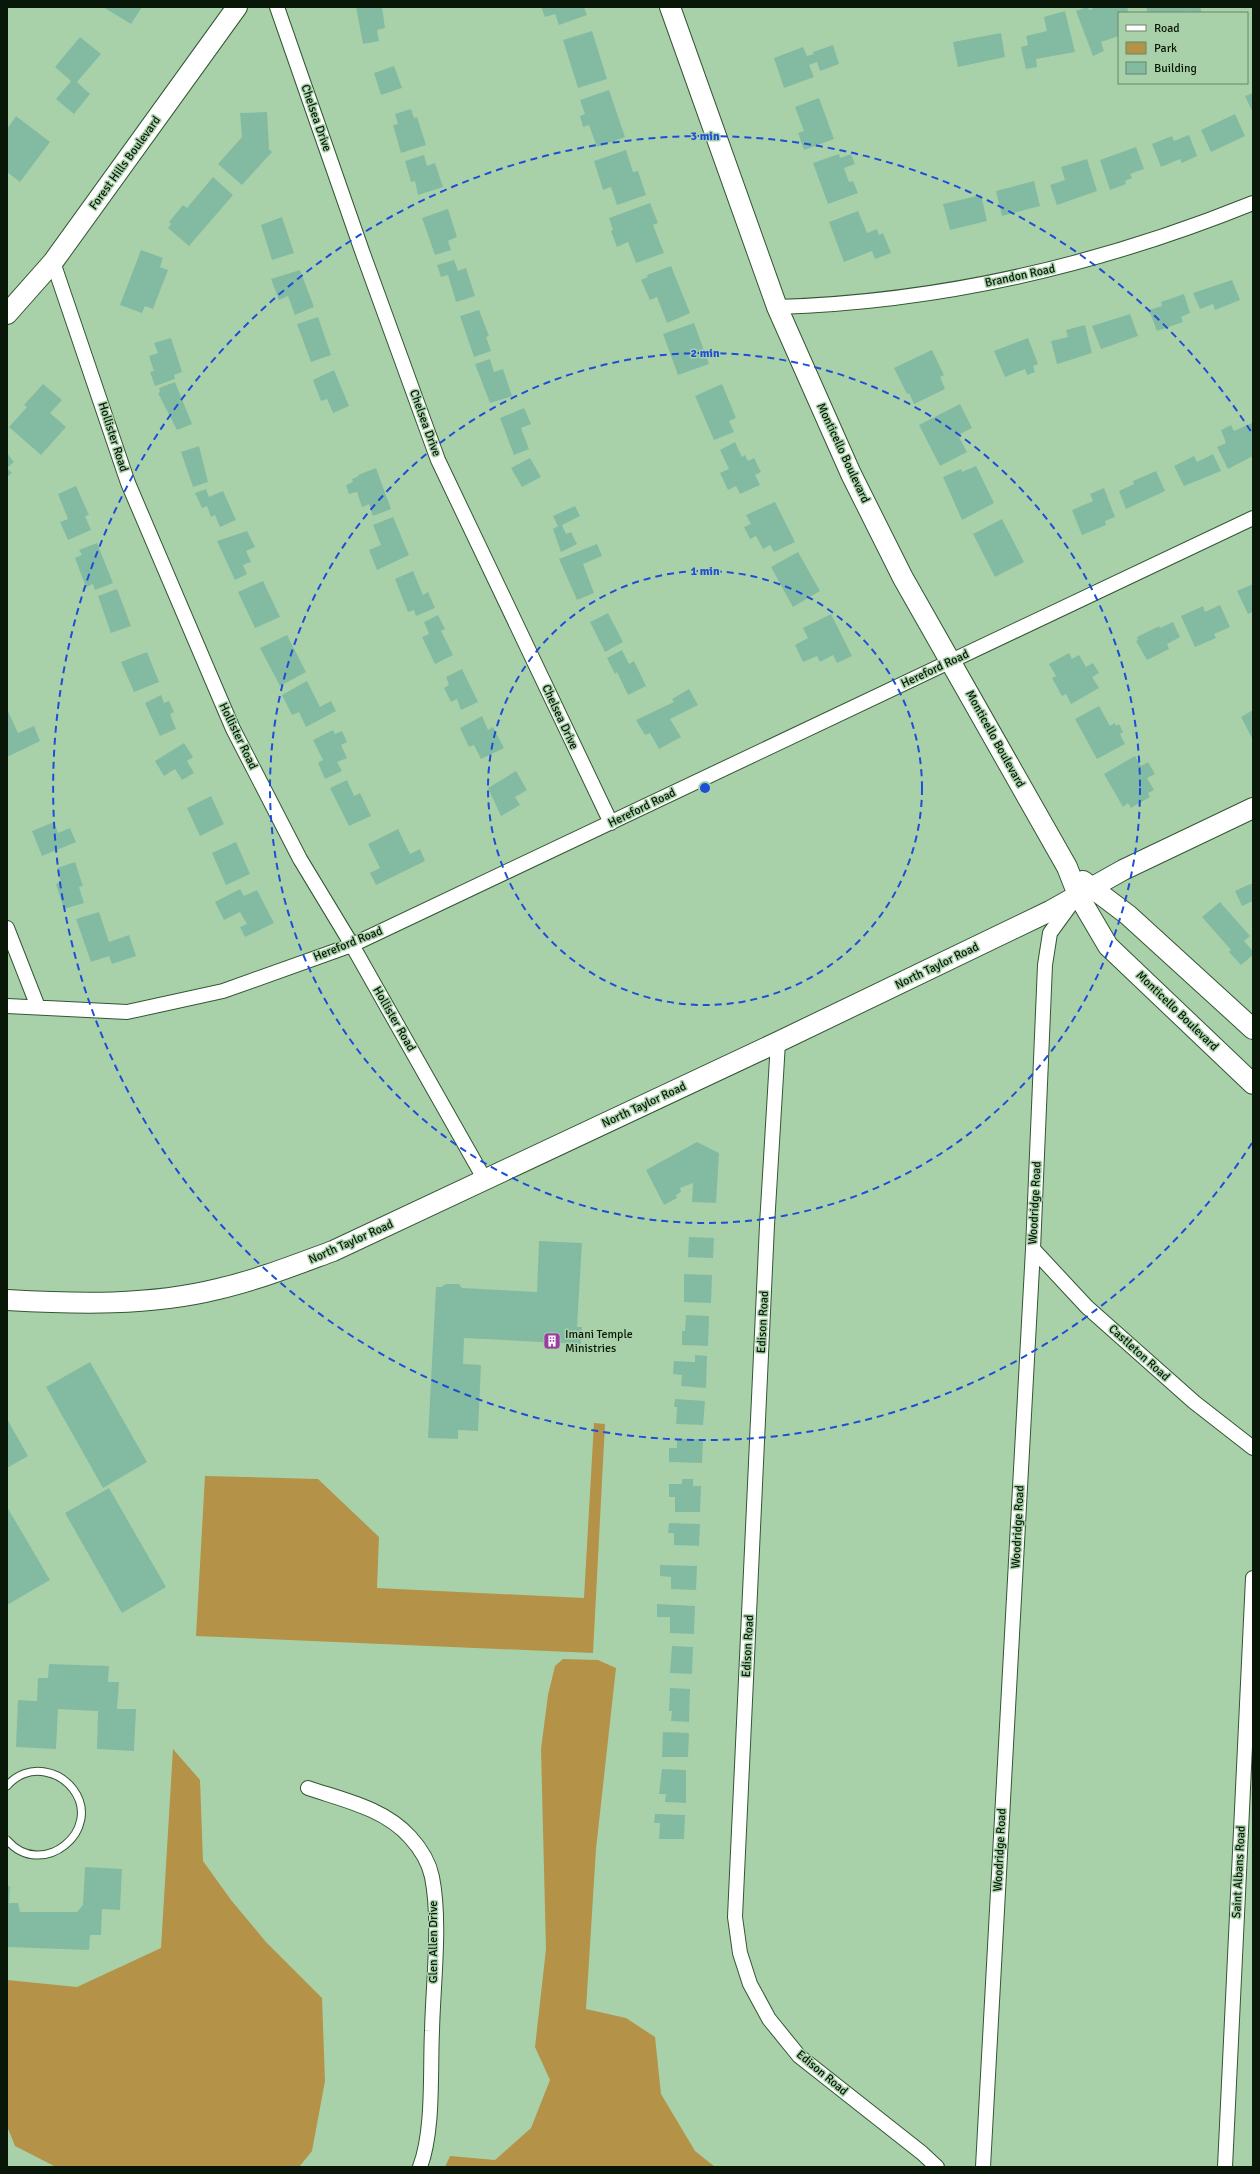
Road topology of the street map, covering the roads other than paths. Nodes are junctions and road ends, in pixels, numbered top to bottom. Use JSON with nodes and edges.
{"nodes":[{"id":1,"x":237,"y":7,"type":"edge"},
{"id":2,"x":277,"y":7,"type":"edge"},
{"id":3,"x":670,"y":7,"type":"edge"},
{"id":4,"x":1253,"y":203,"type":"edge"},
{"id":5,"x":53,"y":262,"type":"junction"},
{"id":6,"x":777,"y":307,"type":"junction"},
{"id":7,"x":7,"y":314,"type":"edge"},
{"id":8,"x":1253,"y":518,"type":"edge"},
{"id":9,"x":952,"y":662,"type":"junction"},
{"id":10,"x":1253,"y":808,"type":"edge"},
{"id":11,"x":611,"y":823,"type":"junction"},
{"id":12,"x":1085,"y":891,"type":"junction"},
{"id":13,"x":7,"y":928,"type":"edge"},
{"id":14,"x":352,"y":945,"type":"junction"},
{"id":15,"x":7,"y":1006,"type":"edge"},
{"id":16,"x":38,"y":1007,"type":"junction"},
{"id":17,"x":1253,"y":1029,"type":"edge"},
{"id":18,"x":778,"y":1042,"type":"junction"},
{"id":19,"x":1253,"y":1084,"type":"edge"},
{"id":20,"x":485,"y":1180,"type":"junction"},
{"id":21,"x":1033,"y":1249,"type":"junction"},
{"id":22,"x":7,"y":1300,"type":"edge"},
{"id":23,"x":1253,"y":1448,"type":"edge"},
{"id":24,"x":1253,"y":1578,"type":"edge"},
{"id":25,"x":7,"y":1786,"type":"edge"},
{"id":26,"x":308,"y":1788,"type":"dead end"},
{"id":27,"x":7,"y":1840,"type":"edge"},
{"id":28,"x":420,"y":2167,"type":"edge"},
{"id":29,"x":937,"y":2167,"type":"edge"},
{"id":30,"x":983,"y":2167,"type":"edge"},
{"id":31,"x":1225,"y":2167,"type":"edge"}],
"edges":[{"from":1,"to":5,"type":"street","name":"Forest Hills Boulevard"},
{"from":2,"to":11,"type":"street","name":"Chelsea Drive"},
{"from":3,"to":6,"type":"street","name":"Monticello Boulevard"},
{"from":4,"to":6,"type":"street","name":"Brandon Road"},
{"from":5,"to":7,"type":"street","name":"Forest Hills Boulevard"},
{"from":5,"to":14,"type":"street","name":"Hollister Road"},
{"from":6,"to":9,"type":"street","name":"Monticello Boulevard"},
{"from":8,"to":9,"type":"street","name":"Hereford Road"},
{"from":9,"to":11,"type":"street","name":"Hereford Road"},
{"from":9,"to":12,"type":"street","name":"Monticello Boulevard"},
{"from":10,"to":12,"type":"street","name":"North Taylor Road"},
{"from":11,"to":14,"type":"street","name":"Hereford Road"},
{"from":12,"to":17,"type":"street"},
{"from":12,"to":18,"type":"street","name":"North Taylor Road"},
{"from":12,"to":19,"type":"street","name":"Monticello Boulevard"},
{"from":12,"to":21,"type":"street","name":"Woodridge Road"},
{"from":13,"to":16,"type":"street"},
{"from":14,"to":16,"type":"street","name":"Hereford Road"},
{"from":14,"to":20,"type":"street","name":"Hollister Road"},
{"from":15,"to":16,"type":"street","name":"Hereford Road"},
{"from":18,"to":20,"type":"street","name":"North Taylor Road"},
{"from":18,"to":29,"type":"street","name":"Edison Road"},
{"from":20,"to":22,"type":"street","name":"North Taylor Road"},
{"from":21,"to":23,"type":"street","name":"Castleton Road"},
{"from":21,"to":30,"type":"street","name":"Woodridge Road"},
{"from":24,"to":31,"type":"street","name":"Saint Albans Road"},
{"from":25,"to":27,"type":"lane"},
{"from":26,"to":28,"type":"street","name":"Glen Allen Drive"}]}
